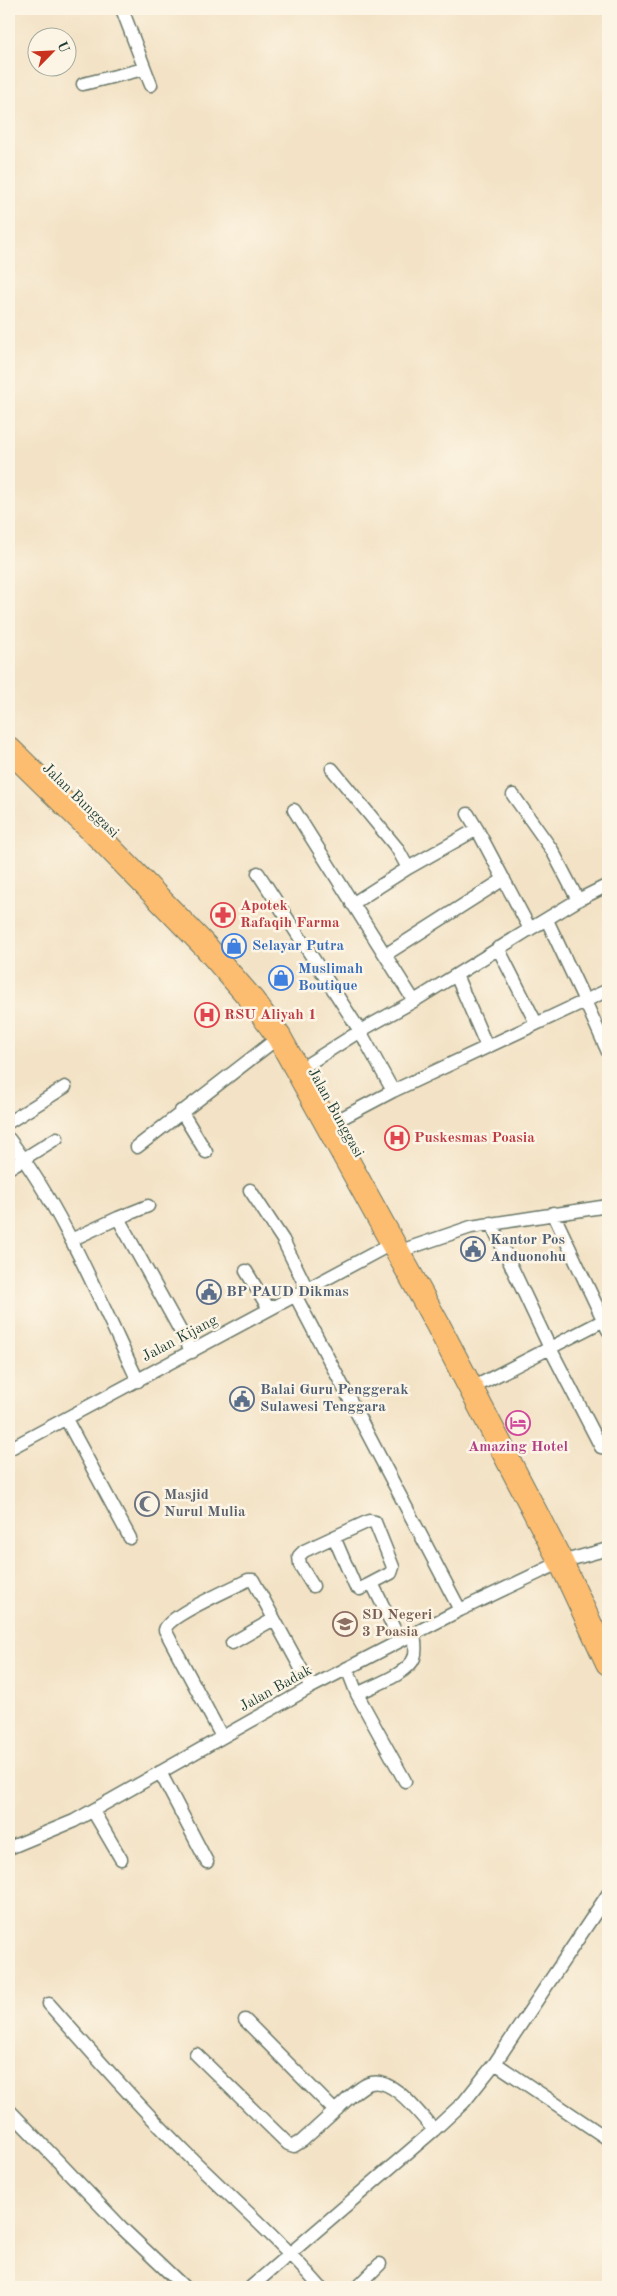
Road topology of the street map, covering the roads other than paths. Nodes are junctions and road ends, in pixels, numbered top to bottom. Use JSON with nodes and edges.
{"nodes":[{"id":1,"x":122,"y":9,"type":"edge"},
{"id":2,"x":144,"y":69,"type":"junction"},
{"id":3,"x":83,"y":84,"type":"dead end"},
{"id":4,"x":150,"y":85,"type":"dead end"},
{"id":5,"x":9,"y":731,"type":"edge"},
{"id":6,"x":9,"y":749,"type":"edge"},
{"id":7,"x":332,"y":769,"type":"dead end"},
{"id":8,"x":513,"y":795,"type":"dead end"},
{"id":9,"x":294,"y":810,"type":"dead end"},
{"id":10,"x":468,"y":814,"type":"dead end"},
{"id":11,"x":477,"y":829,"type":"junction"},
{"id":12,"x":106,"y":835,"type":"junction"},
{"id":13,"x":408,"y":868,"type":"junction"},
{"id":14,"x":258,"y":873,"type":"dead end"},
{"id":15,"x":504,"y":879,"type":"junction"},
{"id":16,"x":608,"y":884,"type":"edge"},
{"id":17,"x":578,"y":900,"type":"junction"},
{"id":18,"x":352,"y":904,"type":"junction"},
{"id":19,"x":187,"y":918,"type":"junction"},
{"id":20,"x":547,"y":920,"type":"junction"},
{"id":21,"x":530,"y":929,"type":"junction"},
{"id":22,"x":498,"y":948,"type":"junction"},
{"id":23,"x":385,"y":956,"type":"junction"},
{"id":24,"x":456,"y":976,"type":"junction"},
{"id":25,"x":608,"y":990,"type":"edge"},
{"id":26,"x":414,"y":1000,"type":"junction"},
{"id":27,"x":585,"y":1000,"type":"junction"},
{"id":28,"x":536,"y":1023,"type":"junction"},
{"id":29,"x":360,"y":1031,"type":"junction"},
{"id":30,"x":279,"y":1037,"type":"junction"},
{"id":31,"x":487,"y":1047,"type":"junction"},
{"id":32,"x":608,"y":1051,"type":"edge"},
{"id":33,"x":308,"y":1064,"type":"junction"},
{"id":34,"x":65,"y":1086,"type":"dead end"},
{"id":35,"x":393,"y":1091,"type":"junction"},
{"id":36,"x":182,"y":1111,"type":"junction"},
{"id":37,"x":338,"y":1120,"type":"junction"},
{"id":38,"x":9,"y":1122,"type":"edge"},
{"id":39,"x":57,"y":1138,"type":"dead end"},
{"id":40,"x":9,"y":1139,"type":"edge"},
{"id":41,"x":137,"y":1147,"type":"dead end"},
{"id":42,"x":206,"y":1152,"type":"dead end"},
{"id":43,"x":351,"y":1153,"type":"junction"},
{"id":44,"x":24,"y":1159,"type":"junction"},
{"id":45,"x":9,"y":1168,"type":"edge"},
{"id":46,"x":250,"y":1190,"type":"dead end"},
{"id":47,"x":148,"y":1206,"type":"dead end"},
{"id":48,"x":608,"y":1206,"type":"edge"},
{"id":49,"x":553,"y":1213,"type":"junction"},
{"id":50,"x":118,"y":1218,"type":"junction"},
{"id":51,"x":491,"y":1223,"type":"junction"},
{"id":52,"x":71,"y":1240,"type":"junction"},
{"id":53,"x":401,"y":1245,"type":"junction"},
{"id":54,"x":246,"y":1271,"type":"dead end"},
{"id":55,"x":307,"y":1289,"type":"junction"},
{"id":56,"x":295,"y":1295,"type":"junction"},
{"id":57,"x":269,"y":1309,"type":"junction"},
{"id":58,"x":607,"y":1323,"type":"edge"},
{"id":59,"x":550,"y":1348,"type":"junction"},
{"id":60,"x":192,"y":1352,"type":"junction"},
{"id":61,"x":138,"y":1380,"type":"junction"},
{"id":62,"x":482,"y":1382,"type":"junction"},
{"id":63,"x":66,"y":1419,"type":"junction"},
{"id":64,"x":608,"y":1448,"type":"edge"},
{"id":65,"x":9,"y":1449,"type":"edge"},
{"id":66,"x":334,"y":1537,"type":"junction"},
{"id":67,"x":130,"y":1538,"type":"dead end"},
{"id":68,"x":608,"y":1550,"type":"edge"},
{"id":69,"x":566,"y":1561,"type":"junction"},
{"id":70,"x":372,"y":1583,"type":"junction"},
{"id":71,"x":314,"y":1586,"type":"dead end"},
{"id":72,"x":460,"y":1610,"type":"junction"},
{"id":73,"x":274,"y":1619,"type":"junction"},
{"id":74,"x":414,"y":1634,"type":"junction"},
{"id":75,"x":608,"y":1639,"type":"edge"},
{"id":76,"x":400,"y":1641,"type":"junction"},
{"id":77,"x":232,"y":1642,"type":"dead end"},
{"id":78,"x":608,"y":1663,"type":"edge"},
{"id":79,"x":347,"y":1668,"type":"junction"},
{"id":80,"x":311,"y":1687,"type":"junction"},
{"id":81,"x":357,"y":1694,"type":"junction"},
{"id":82,"x":222,"y":1737,"type":"junction"},
{"id":83,"x":160,"y":1772,"type":"junction"},
{"id":84,"x":405,"y":1781,"type":"dead end"},
{"id":85,"x":93,"y":1810,"type":"junction"},
{"id":86,"x":9,"y":1848,"type":"edge"},
{"id":87,"x":121,"y":1860,"type":"dead end"},
{"id":88,"x":207,"y":1862,"type":"dead end"},
{"id":89,"x":608,"y":1894,"type":"edge"},
{"id":90,"x":49,"y":2004,"type":"dead end"},
{"id":91,"x":245,"y":2020,"type":"dead end"},
{"id":92,"x":196,"y":2054,"type":"dead end"},
{"id":93,"x":495,"y":2063,"type":"junction"},
{"id":94,"x":9,"y":2110,"type":"edge"},
{"id":95,"x":335,"y":2111,"type":"junction"},
{"id":96,"x":434,"y":2130,"type":"junction"},
{"id":97,"x":608,"y":2139,"type":"edge"},
{"id":98,"x":291,"y":2253,"type":"junction"},
{"id":99,"x":380,"y":2264,"type":"dead end"},
{"id":100,"x":184,"y":2287,"type":"edge"},
{"id":101,"x":251,"y":2287,"type":"edge"},
{"id":102,"x":320,"y":2287,"type":"edge"},
{"id":103,"x":357,"y":2287,"type":"edge"}],
"edges":[{"from":1,"to":2,"type":"street"},
{"from":2,"to":3,"type":"street"},
{"from":2,"to":4,"type":"street"},
{"from":5,"to":12,"type":"highway","name":"Jalan Bunggasi"},
{"from":6,"to":12,"type":"highway","name":"Jalan Bunggasi"},
{"from":7,"to":13,"type":"street"},
{"from":8,"to":17,"type":"street"},
{"from":9,"to":18,"type":"street"},
{"from":10,"to":11,"type":"street"},
{"from":11,"to":13,"type":"street"},
{"from":11,"to":15,"type":"street"},
{"from":12,"to":19,"type":"highway","name":"Jalan Bunggasi"},
{"from":13,"to":18,"type":"street"},
{"from":14,"to":29,"type":"street"},
{"from":15,"to":21,"type":"street"},
{"from":15,"to":23,"type":"street"},
{"from":16,"to":17,"type":"street"},
{"from":17,"to":20,"type":"street"},
{"from":18,"to":23,"type":"street"},
{"from":19,"to":30,"type":"highway","name":"Jalan Bunggasi"},
{"from":19,"to":33,"type":"highway","name":"Jalan Bunggasi"},
{"from":20,"to":21,"type":"street"},
{"from":20,"to":27,"type":"street"},
{"from":21,"to":22,"type":"street"},
{"from":22,"to":24,"type":"street"},
{"from":22,"to":28,"type":"street"},
{"from":23,"to":26,"type":"street"},
{"from":24,"to":26,"type":"street"},
{"from":24,"to":31,"type":"street"},
{"from":25,"to":27,"type":"street"},
{"from":26,"to":29,"type":"street"},
{"from":27,"to":28,"type":"street"},
{"from":27,"to":32,"type":"street"},
{"from":28,"to":31,"type":"street"},
{"from":29,"to":33,"type":"street"},
{"from":29,"to":35,"type":"street"},
{"from":30,"to":36,"type":"street"},
{"from":30,"to":43,"type":"highway","name":"Jalan Bunggasi"},
{"from":31,"to":35,"type":"street"},
{"from":33,"to":37,"type":"highway","name":"Jalan Bunggasi"},
{"from":34,"to":38,"type":"street"},
{"from":35,"to":37,"type":"street"},
{"from":36,"to":41,"type":"street"},
{"from":36,"to":42,"type":"street"},
{"from":37,"to":43,"type":"highway","name":"Jalan Bunggasi"},
{"from":39,"to":44,"type":"street"},
{"from":40,"to":44,"type":"street"},
{"from":43,"to":53,"type":"highway","name":"Jalan Bunggasi"},
{"from":44,"to":45,"type":"street"},
{"from":44,"to":52,"type":"street"},
{"from":46,"to":55,"type":"street"},
{"from":47,"to":50,"type":"street"},
{"from":48,"to":49,"type":"street","name":"Jalan Kijang"},
{"from":49,"to":51,"type":"street","name":"Jalan Kijang"},
{"from":49,"to":58,"type":"street"},
{"from":50,"to":52,"type":"street"},
{"from":50,"to":60,"type":"street"},
{"from":51,"to":53,"type":"street","name":"Jalan Kijang"},
{"from":51,"to":59,"type":"street"},
{"from":52,"to":61,"type":"street"},
{"from":53,"to":55,"type":"street","name":"Jalan Kijang"},
{"from":53,"to":62,"type":"highway","name":"Jalan Bunggasi"},
{"from":53,"to":69,"type":"highway","name":"Jalan Bunggasi"},
{"from":54,"to":57,"type":"street"},
{"from":55,"to":56,"type":"street","name":"Jalan Kijang"},
{"from":56,"to":57,"type":"street","name":"Jalan Kijang"},
{"from":56,"to":72,"type":"street"},
{"from":57,"to":60,"type":"street","name":"Jalan Kijang"},
{"from":58,"to":59,"type":"street"},
{"from":59,"to":62,"type":"street"},
{"from":59,"to":64,"type":"street"},
{"from":60,"to":61,"type":"street","name":"Jalan Kijang"},
{"from":61,"to":63,"type":"street","name":"Jalan Kijang"},
{"from":62,"to":69,"type":"highway","name":"Jalan Bunggasi"},
{"from":63,"to":65,"type":"street","name":"Jalan Kijang"},
{"from":63,"to":67,"type":"street"},
{"from":66,"to":70,"type":"street"},
{"from":66,"to":70,"type":"street"},
{"from":66,"to":71,"type":"street"},
{"from":68,"to":69,"type":"street","name":"Jalan Badak"},
{"from":69,"to":72,"type":"street","name":"Jalan Badak"},
{"from":69,"to":75,"type":"highway"},
{"from":69,"to":78,"type":"highway"},
{"from":70,"to":76,"type":"street"},
{"from":72,"to":74,"type":"street","name":"Jalan Badak"},
{"from":73,"to":77,"type":"street"},
{"from":73,"to":80,"type":"street"},
{"from":73,"to":82,"type":"street"},
{"from":74,"to":76,"type":"street","name":"Jalan Badak"},
{"from":74,"to":81,"type":"street"},
{"from":76,"to":79,"type":"street","name":"Jalan Badak"},
{"from":79,"to":80,"type":"street","name":"Jalan Badak"},
{"from":79,"to":81,"type":"street"},
{"from":80,"to":82,"type":"street","name":"Jalan Badak"},
{"from":81,"to":84,"type":"street"},
{"from":82,"to":83,"type":"street","name":"Jalan Badak"},
{"from":83,"to":85,"type":"street","name":"Jalan Badak"},
{"from":83,"to":88,"type":"street"},
{"from":85,"to":86,"type":"street","name":"Jalan Badak"},
{"from":85,"to":87,"type":"street"},
{"from":89,"to":93,"type":"street"},
{"from":90,"to":98,"type":"street"},
{"from":91,"to":95,"type":"street"},
{"from":92,"to":95,"type":"street"},
{"from":93,"to":96,"type":"street"},
{"from":93,"to":97,"type":"street"},
{"from":94,"to":100,"type":"street"},
{"from":95,"to":96,"type":"street"},
{"from":96,"to":98,"type":"street"},
{"from":98,"to":101,"type":"street"},
{"from":98,"to":102,"type":"street"},
{"from":99,"to":103,"type":"street"}]}
